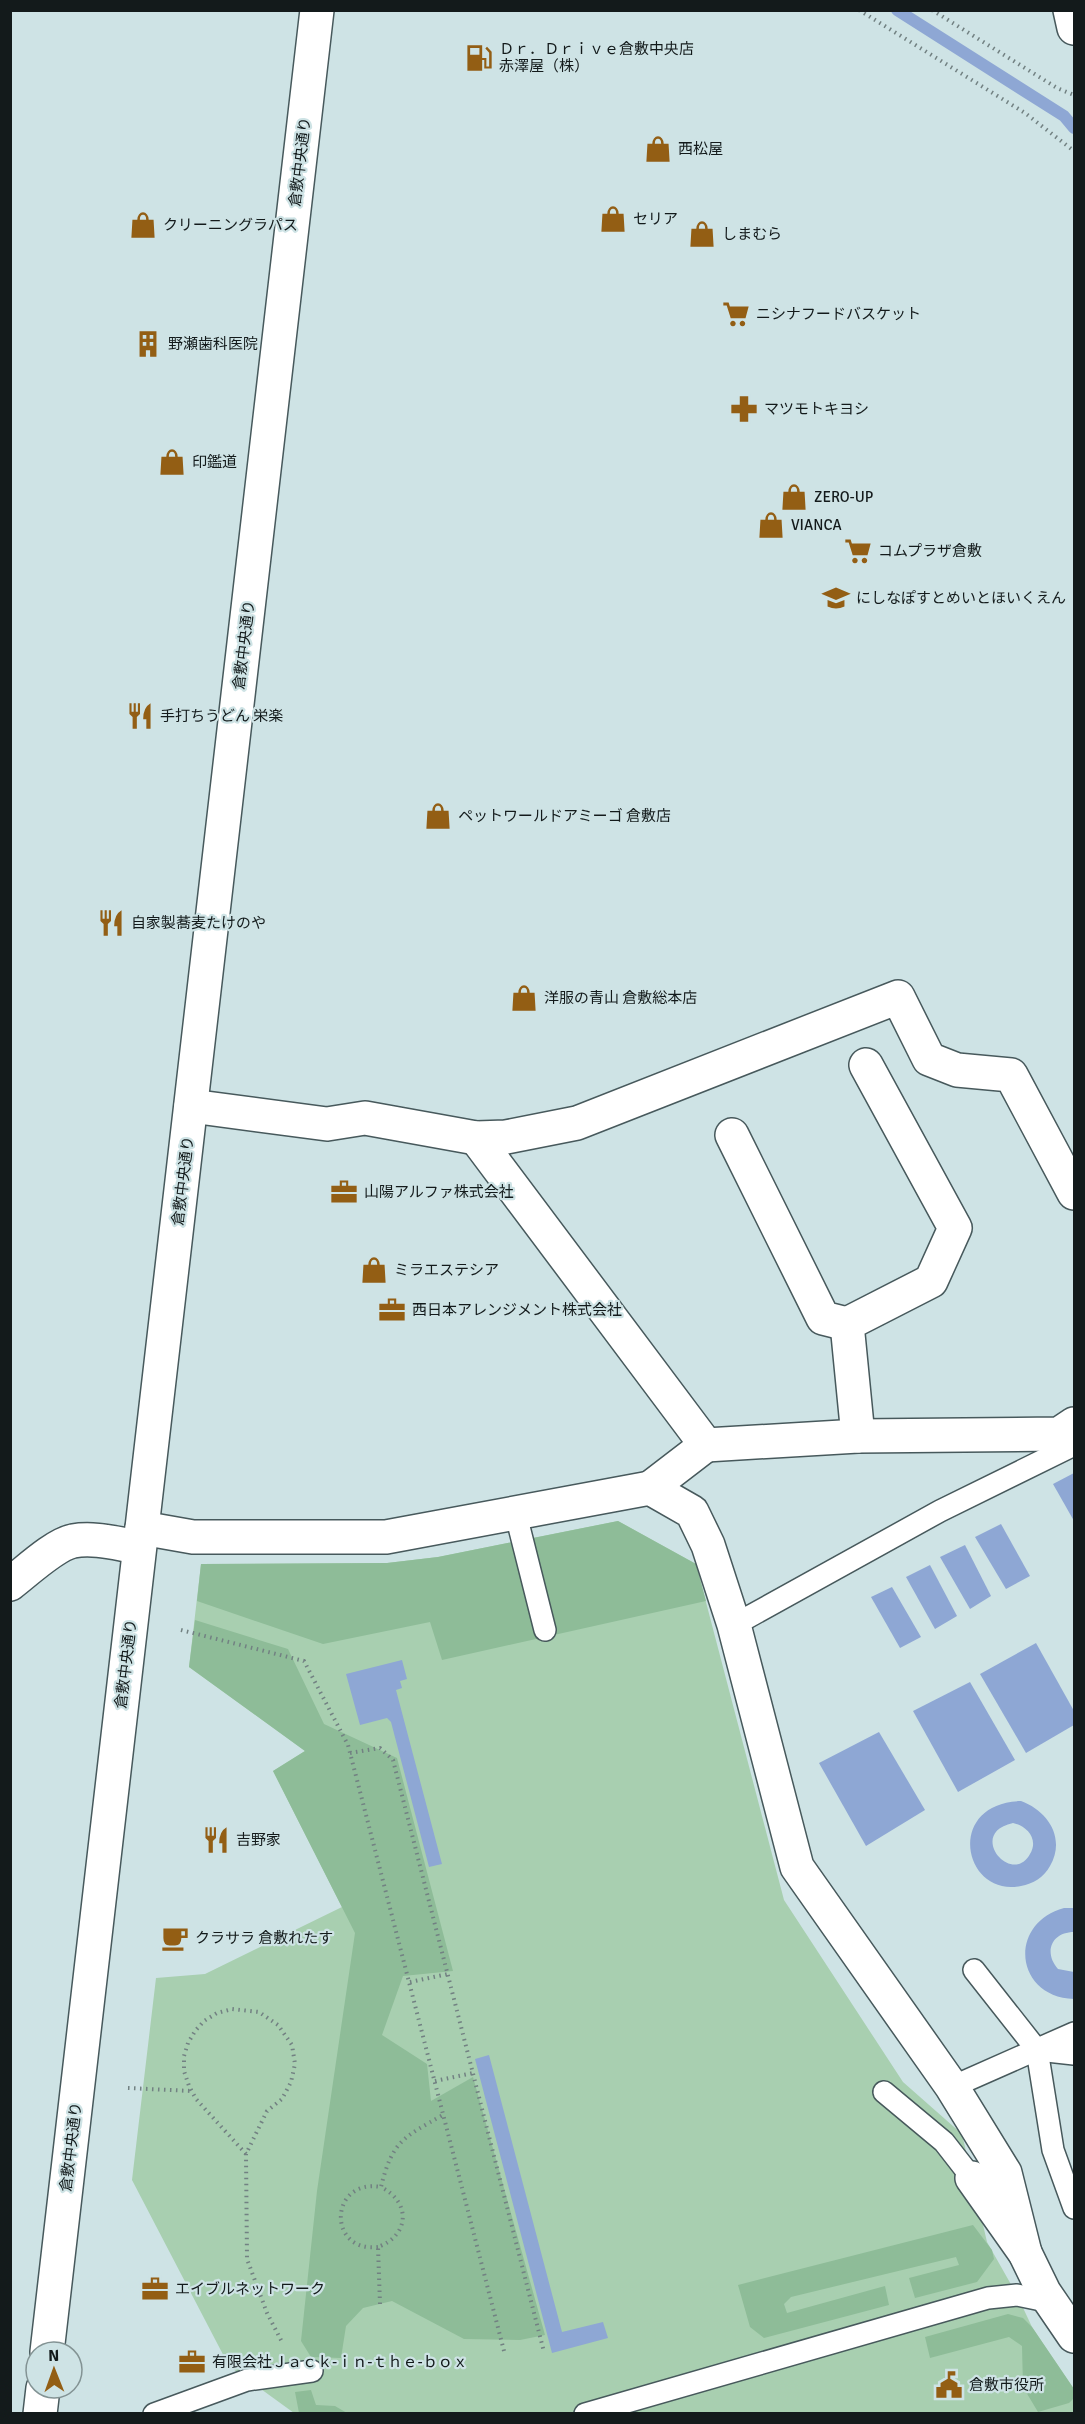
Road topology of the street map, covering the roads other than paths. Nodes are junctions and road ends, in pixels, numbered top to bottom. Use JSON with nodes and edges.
{"nodes":[{"id":1,"x":317,"y":10,"type":"edge"},
{"id":2,"x":1070,"y":10,"type":"edge"},
{"id":3,"x":1074,"y":28,"type":"edge"},
{"id":4,"x":866,"y":1065,"type":"dead end"},
{"id":5,"x":191,"y":1107,"type":"junction"},
{"id":6,"x":732,"y":1135,"type":"dead end"},
{"id":7,"x":476,"y":1138,"type":"junction"},
{"id":8,"x":1074,"y":1193,"type":"edge"},
{"id":9,"x":847,"y":1324,"type":"junction"},
{"id":10,"x":1074,"y":1424,"type":"edge"},
{"id":11,"x":858,"y":1436,"type":"junction"},
{"id":12,"x":1074,"y":1444,"type":"edge"},
{"id":13,"x":706,"y":1445,"type":"junction"},
{"id":14,"x":650,"y":1488,"type":"junction"},
{"id":15,"x":515,"y":1511,"type":"junction"},
{"id":16,"x":141,"y":1538,"type":"junction"},
{"id":17,"x":10,"y":1584,"type":"edge"},
{"id":18,"x":734,"y":1625,"type":"junction"},
{"id":19,"x":545,"y":1630,"type":"dead end"},
{"id":20,"x":974,"y":1970,"type":"dead end"},
{"id":21,"x":1074,"y":2033,"type":"edge"},
{"id":22,"x":1037,"y":2050,"type":"junction"},
{"id":23,"x":1074,"y":2054,"type":"edge"},
{"id":24,"x":952,"y":2086,"type":"junction"},
{"id":25,"x":884,"y":2092,"type":"dead end"},
{"id":26,"x":972,"y":2178,"type":"joint"},
{"id":27,"x":1074,"y":2208,"type":"edge"},
{"id":28,"x":1025,"y":2253,"type":"junction"},
{"id":29,"x":1051,"y":2302,"type":"junction"},
{"id":30,"x":1074,"y":2336,"type":"edge"},
{"id":31,"x":48,"y":2340,"type":"edge"},
{"id":32,"x":312,"y":2371,"type":"road end"},
{"id":33,"x":154,"y":2414,"type":"edge"},
{"id":34,"x":585,"y":2414,"type":"edge"}],
"edges":[{"from":1,"to":5,"type":"street","name":"倉敷中央通り"},
{"from":2,"to":3,"type":"street"},
{"from":4,"to":9,"type":"street"},
{"from":5,"to":7,"type":"street"},
{"from":5,"to":16,"type":"street","name":"倉敷中央通り"},
{"from":6,"to":9,"type":"street"},
{"from":7,"to":8,"type":"street"},
{"from":7,"to":13,"type":"street"},
{"from":9,"to":11,"type":"street"},
{"from":10,"to":11,"type":"street"},
{"from":11,"to":13,"type":"street"},
{"from":12,"to":18,"type":"lane"},
{"from":13,"to":14,"type":"street"},
{"from":14,"to":15,"type":"street"},
{"from":14,"to":18,"type":"street"},
{"from":15,"to":16,"type":"street"},
{"from":15,"to":19,"type":"lane"},
{"from":16,"to":17,"type":"street"},
{"from":16,"to":31,"type":"street","name":"倉敷中央通り"},
{"from":18,"to":24,"type":"street"},
{"from":20,"to":22,"type":"lane"},
{"from":21,"to":22,"type":"lane"},
{"from":22,"to":23,"type":"lane"},
{"from":22,"to":24,"type":"lane"},
{"from":22,"to":27,"type":"lane"},
{"from":24,"to":28,"type":"street"},
{"from":25,"to":26,"type":"lane"},
{"from":26,"to":28,"type":"street"},
{"from":28,"to":29,"type":"street"},
{"from":29,"to":30,"type":"street"},
{"from":29,"to":34,"type":"lane"},
{"from":32,"to":33,"type":"lane"}]}
